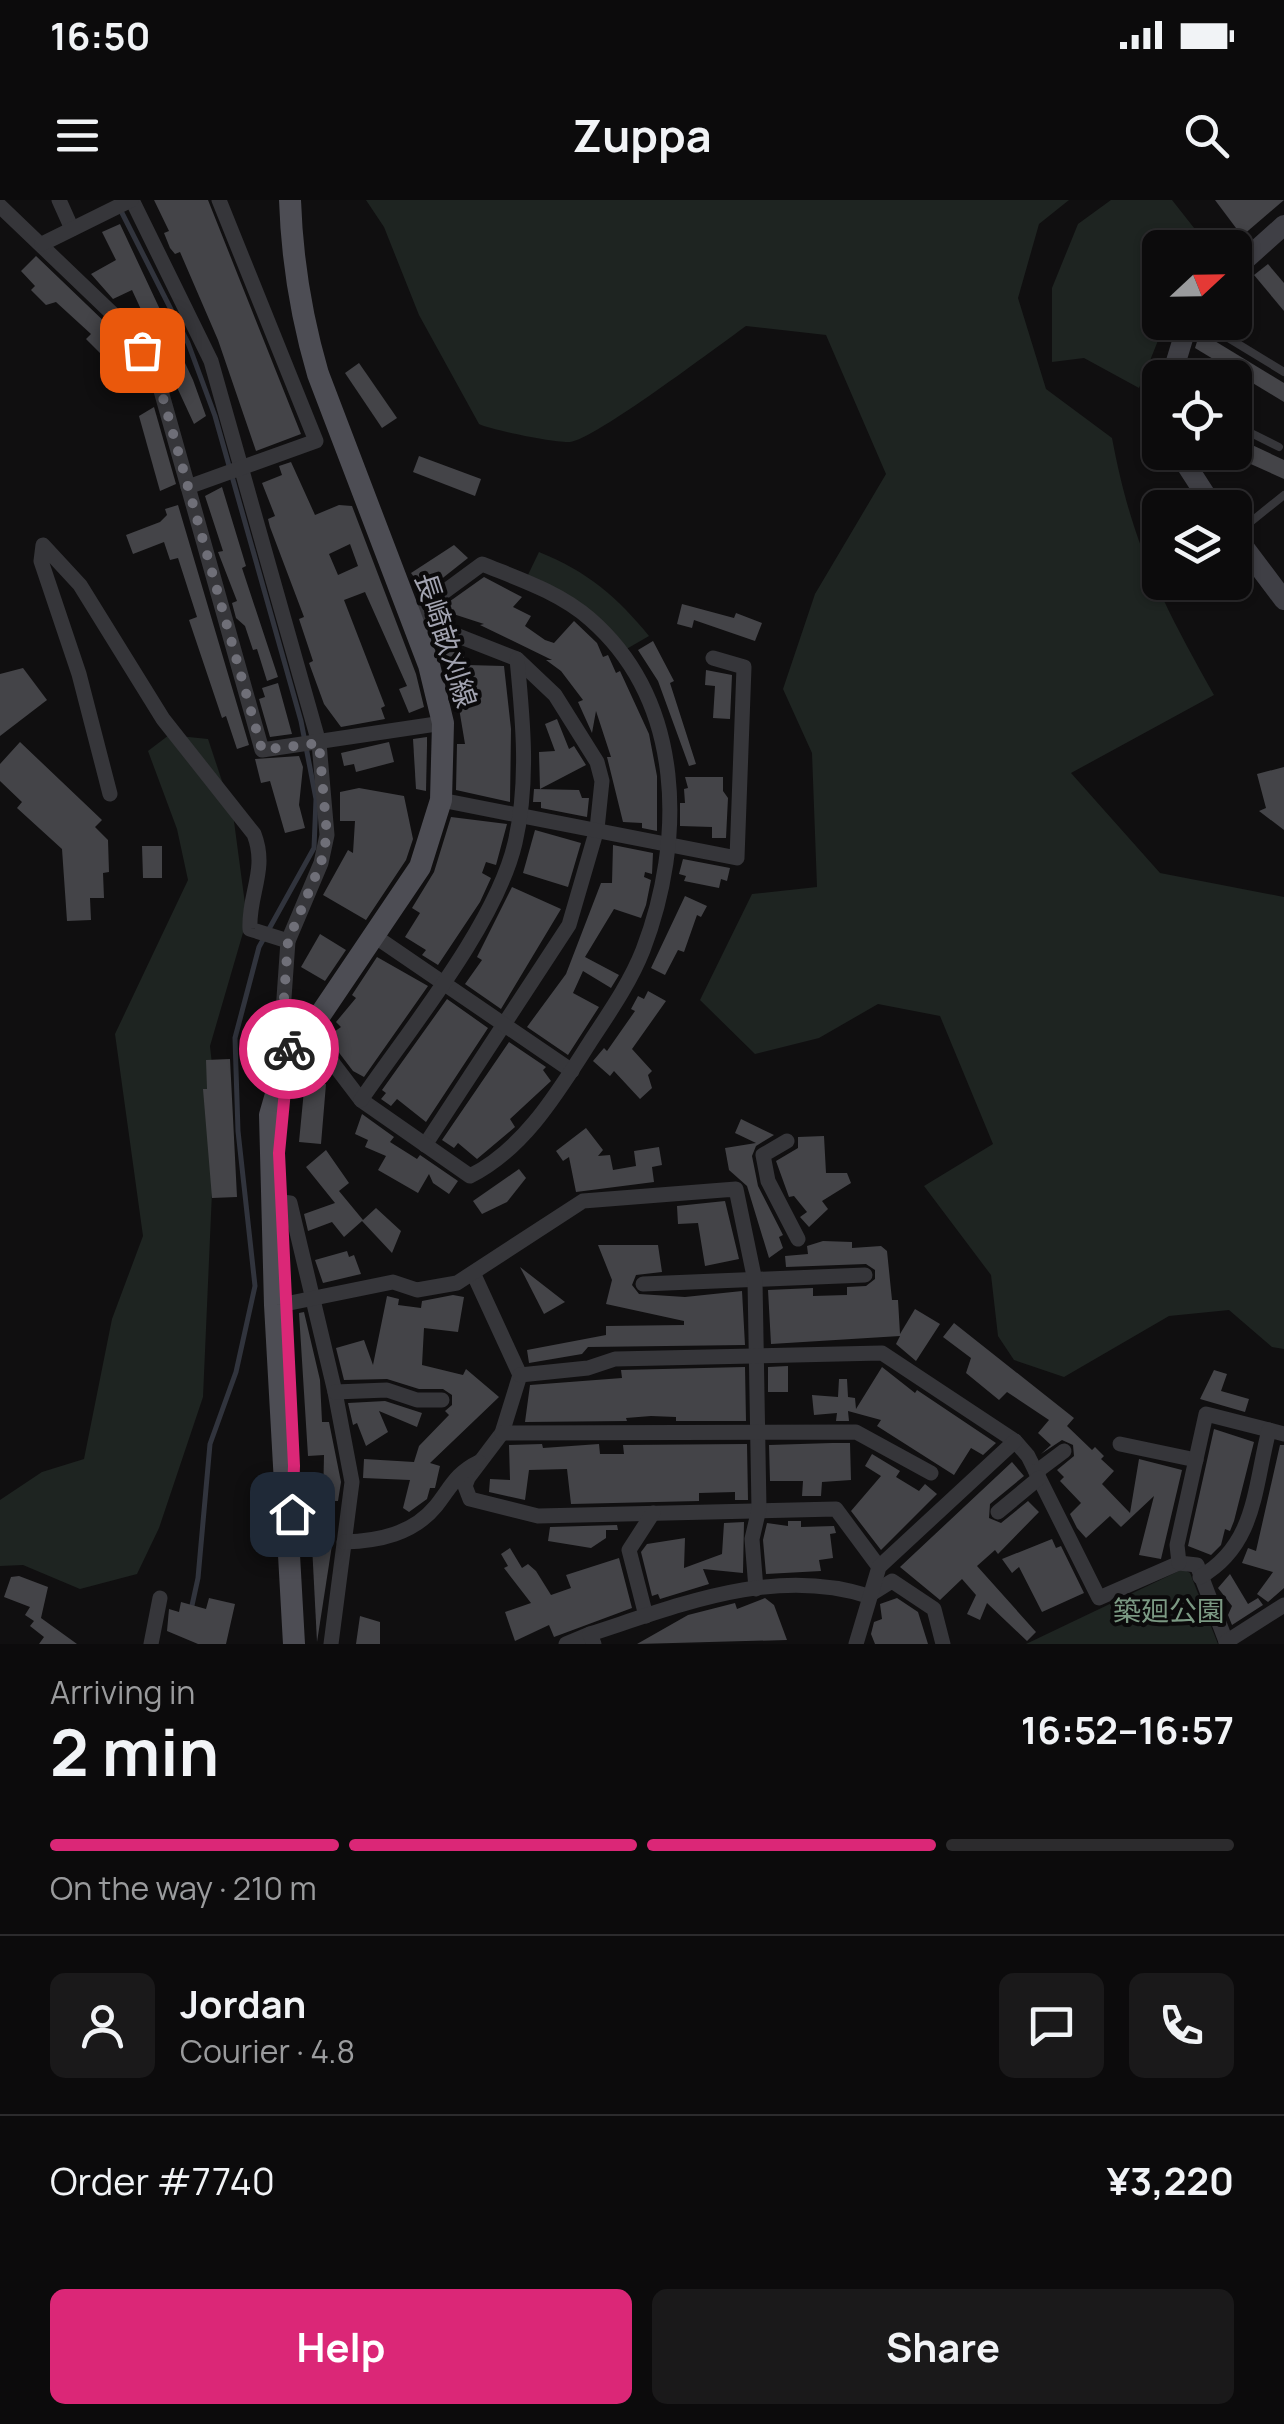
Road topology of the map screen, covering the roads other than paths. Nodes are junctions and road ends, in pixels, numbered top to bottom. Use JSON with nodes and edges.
{"nodes":[{"id":1,"x":58,"y":200,"type":"edge"},
{"id":2,"x":130,"y":200,"type":"edge"},
{"id":3,"x":218,"y":200,"type":"edge"},
{"id":4,"x":290,"y":200,"type":"edge"},
{"id":5,"x":0,"y":206,"type":"edge"},
{"id":6,"x":1284,"y":225,"type":"edge"},
{"id":7,"x":72,"y":229,"type":"junction"},
{"id":8,"x":42,"y":244,"type":"junction"},
{"id":9,"x":1252,"y":254,"type":"edge"},
{"id":10,"x":1232,"y":340,"type":"edge"},
{"id":11,"x":1284,"y":372,"type":"edge"},
{"id":12,"x":1252,"y":434,"type":"edge"},
{"id":13,"x":1279,"y":447,"type":"dead end"},
{"id":14,"x":241,"y":469,"type":"junction"},
{"id":15,"x":188,"y":487,"type":"junction"},
{"id":16,"x":1284,"y":494,"type":"edge"},
{"id":17,"x":1252,"y":521,"type":"edge"},
{"id":18,"x":1252,"y":558,"type":"edge"},
{"id":19,"x":1284,"y":600,"type":"edge"},
{"id":20,"x":410,"y":618,"type":"junction"},
{"id":21,"x":714,"y":658,"type":"dead end"},
{"id":22,"x":517,"y":659,"type":"junction"},
{"id":23,"x":443,"y":723,"type":"junction"},
{"id":24,"x":317,"y":744,"type":"junction"},
{"id":25,"x":110,"y":794,"type":"dead end"},
{"id":26,"x":441,"y":800,"type":"junction"},
{"id":27,"x":520,"y":814,"type":"junction"},
{"id":28,"x":597,"y":830,"type":"junction"},
{"id":29,"x":667,"y":844,"type":"junction"},
{"id":30,"x":275,"y":936,"type":"junction"},
{"id":31,"x":376,"y":937,"type":"junction"},
{"id":32,"x":440,"y":983,"type":"junction"},
{"id":33,"x":506,"y":1026,"type":"junction"},
{"id":34,"x":310,"y":1032,"type":"junction"},
{"id":35,"x":288,"y":1067,"type":"junction"},
{"id":36,"x":572,"y":1071,"type":"junction"},
{"id":37,"x":362,"y":1100,"type":"junction"},
{"id":38,"x":788,"y":1141,"type":"dead end"},
{"id":39,"x":425,"y":1145,"type":"junction"},
{"id":40,"x":768,"y":1181,"type":"junction"},
{"id":41,"x":736,"y":1189,"type":"junction"},
{"id":42,"x":282,"y":1202,"type":"junction"},
{"id":43,"x":798,"y":1239,"type":"dead end"},
{"id":44,"x":474,"y":1275,"type":"junction"},
{"id":45,"x":865,"y":1275,"type":"dead end"},
{"id":46,"x":755,"y":1281,"type":"junction"},
{"id":47,"x":642,"y":1284,"type":"dead end"},
{"id":48,"x":311,"y":1297,"type":"junction"},
{"id":49,"x":285,"y":1304,"type":"junction"},
{"id":50,"x":755,"y":1356,"type":"junction"},
{"id":51,"x":520,"y":1375,"type":"junction"},
{"id":52,"x":336,"y":1392,"type":"junction"},
{"id":53,"x":442,"y":1400,"type":"dead end"},
{"id":54,"x":757,"y":1430,"type":"junction"},
{"id":55,"x":1276,"y":1432,"type":"edge"},
{"id":56,"x":502,"y":1433,"type":"junction"},
{"id":57,"x":1015,"y":1442,"type":"junction"},
{"id":58,"x":1120,"y":1444,"type":"dead end"},
{"id":59,"x":1064,"y":1450,"type":"dead end"},
{"id":60,"x":487,"y":1458,"type":"junction"},
{"id":61,"x":1196,"y":1460,"type":"junction"},
{"id":62,"x":931,"y":1473,"type":"dead end"},
{"id":63,"x":1038,"y":1475,"type":"junction"},
{"id":64,"x":759,"y":1509,"type":"junction"},
{"id":65,"x":654,"y":1512,"type":"junction"},
{"id":66,"x":998,"y":1512,"type":"dead end"},
{"id":67,"x":344,"y":1542,"type":"junction"},
{"id":68,"x":1179,"y":1563,"type":"junction"},
{"id":69,"x":879,"y":1567,"type":"junction"},
{"id":70,"x":1200,"y":1577,"type":"junction"},
{"id":71,"x":756,"y":1588,"type":"junction"},
{"id":72,"x":868,"y":1596,"type":"junction"},
{"id":73,"x":160,"y":1598,"type":"dead end"},
{"id":74,"x":1284,"y":1605,"type":"edge"},
{"id":75,"x":646,"y":1616,"type":"junction"},
{"id":76,"x":592,"y":1639,"type":"edge"},
{"id":77,"x":1226,"y":1643,"type":"edge"},
{"id":78,"x":150,"y":1644,"type":"edge"},
{"id":79,"x":298,"y":1644,"type":"edge"},
{"id":80,"x":331,"y":1644,"type":"edge"},
{"id":81,"x":566,"y":1644,"type":"edge"},
{"id":82,"x":856,"y":1644,"type":"edge"},
{"id":83,"x":944,"y":1644,"type":"edge"}],
"edges":[{"from":1,"to":7,"type":"street"},
{"from":2,"to":7,"type":"street"},
{"from":2,"to":14,"type":"street"},
{"from":3,"to":14,"type":"street"},
{"from":4,"to":20,"type":"main road","name":"長崎畝刈線"},
{"from":5,"to":8,"type":"street"},
{"from":6,"to":9,"type":"street"},
{"from":7,"to":8,"type":"street"},
{"from":8,"to":15,"type":"street"},
{"from":10,"to":11,"type":"lane"},
{"from":12,"to":13,"type":"lane"},
{"from":14,"to":15,"type":"street"},
{"from":14,"to":24,"type":"street"},
{"from":15,"to":24,"type":"street"},
{"from":16,"to":17,"type":"lane"},
{"from":18,"to":19,"type":"street"},
{"from":20,"to":22,"type":"street"},
{"from":20,"to":23,"type":"main road","name":"長崎畝刈線"},
{"from":20,"to":29,"type":"street"},
{"from":21,"to":29,"type":"street"},
{"from":22,"to":27,"type":"street"},
{"from":22,"to":28,"type":"street"},
{"from":23,"to":24,"type":"street"},
{"from":23,"to":26,"type":"main road","name":"長崎畝刈線"},
{"from":24,"to":30,"type":"street"},
{"from":25,"to":30,"type":"street"},
{"from":26,"to":27,"type":"street"},
{"from":26,"to":31,"type":"main road","name":"長崎畝刈線"},
{"from":27,"to":28,"type":"street"},
{"from":27,"to":32,"type":"street"},
{"from":28,"to":29,"type":"street"},
{"from":28,"to":33,"type":"street"},
{"from":29,"to":36,"type":"street"},
{"from":30,"to":35,"type":"street"},
{"from":31,"to":32,"type":"street"},
{"from":31,"to":34,"type":"main road","name":"長崎畝刈線"},
{"from":32,"to":33,"type":"street"},
{"from":32,"to":37,"type":"street"},
{"from":33,"to":36,"type":"street"},
{"from":33,"to":39,"type":"street"},
{"from":34,"to":35,"type":"main road","name":"長崎畝刈線"},
{"from":34,"to":37,"type":"street"},
{"from":35,"to":42,"type":"main road","name":"長崎畝刈線"},
{"from":35,"to":79,"type":"main road","name":"長崎畝刈線"},
{"from":36,"to":39,"type":"street"},
{"from":37,"to":39,"type":"street"},
{"from":38,"to":40,"type":"street"},
{"from":40,"to":41,"type":"street"},
{"from":40,"to":43,"type":"street"},
{"from":41,"to":44,"type":"street"},
{"from":41,"to":46,"type":"street"},
{"from":42,"to":48,"type":"street"},
{"from":42,"to":49,"type":"main road","name":"長崎畝刈線"},
{"from":44,"to":48,"type":"street"},
{"from":44,"to":51,"type":"street"},
{"from":45,"to":46,"type":"street"},
{"from":46,"to":47,"type":"street"},
{"from":46,"to":50,"type":"street"},
{"from":48,"to":49,"type":"street"},
{"from":48,"to":52,"type":"street"},
{"from":49,"to":79,"type":"main road","name":"長崎畝刈線"},
{"from":50,"to":51,"type":"street"},
{"from":50,"to":54,"type":"street"},
{"from":50,"to":57,"type":"street"},
{"from":51,"to":56,"type":"street"},
{"from":52,"to":53,"type":"street"},
{"from":52,"to":67,"type":"street"},
{"from":54,"to":56,"type":"street"},
{"from":54,"to":62,"type":"street"},
{"from":54,"to":64,"type":"street"},
{"from":55,"to":61,"type":"street"},
{"from":55,"to":70,"type":"street"},
{"from":56,"to":60,"type":"street"},
{"from":57,"to":63,"type":"street"},
{"from":57,"to":69,"type":"street"},
{"from":58,"to":61,"type":"street"},
{"from":59,"to":63,"type":"street"},
{"from":60,"to":65,"type":"street"},
{"from":60,"to":67,"type":"street"},
{"from":61,"to":68,"type":"street"},
{"from":63,"to":66,"type":"street"},
{"from":63,"to":68,"type":"street"},
{"from":64,"to":65,"type":"street"},
{"from":64,"to":69,"type":"street"},
{"from":64,"to":71,"type":"street"},
{"from":65,"to":75,"type":"street"},
{"from":67,"to":80,"type":"street"},
{"from":68,"to":70,"type":"street"},
{"from":69,"to":72,"type":"street"},
{"from":70,"to":77,"type":"street"},
{"from":71,"to":72,"type":"street"},
{"from":71,"to":75,"type":"street"},
{"from":72,"to":82,"type":"street"},
{"from":72,"to":83,"type":"street"},
{"from":73,"to":78,"type":"street"},
{"from":74,"to":77,"type":"street"},
{"from":75,"to":76,"type":"street"},
{"from":76,"to":81,"type":"street"}]}
